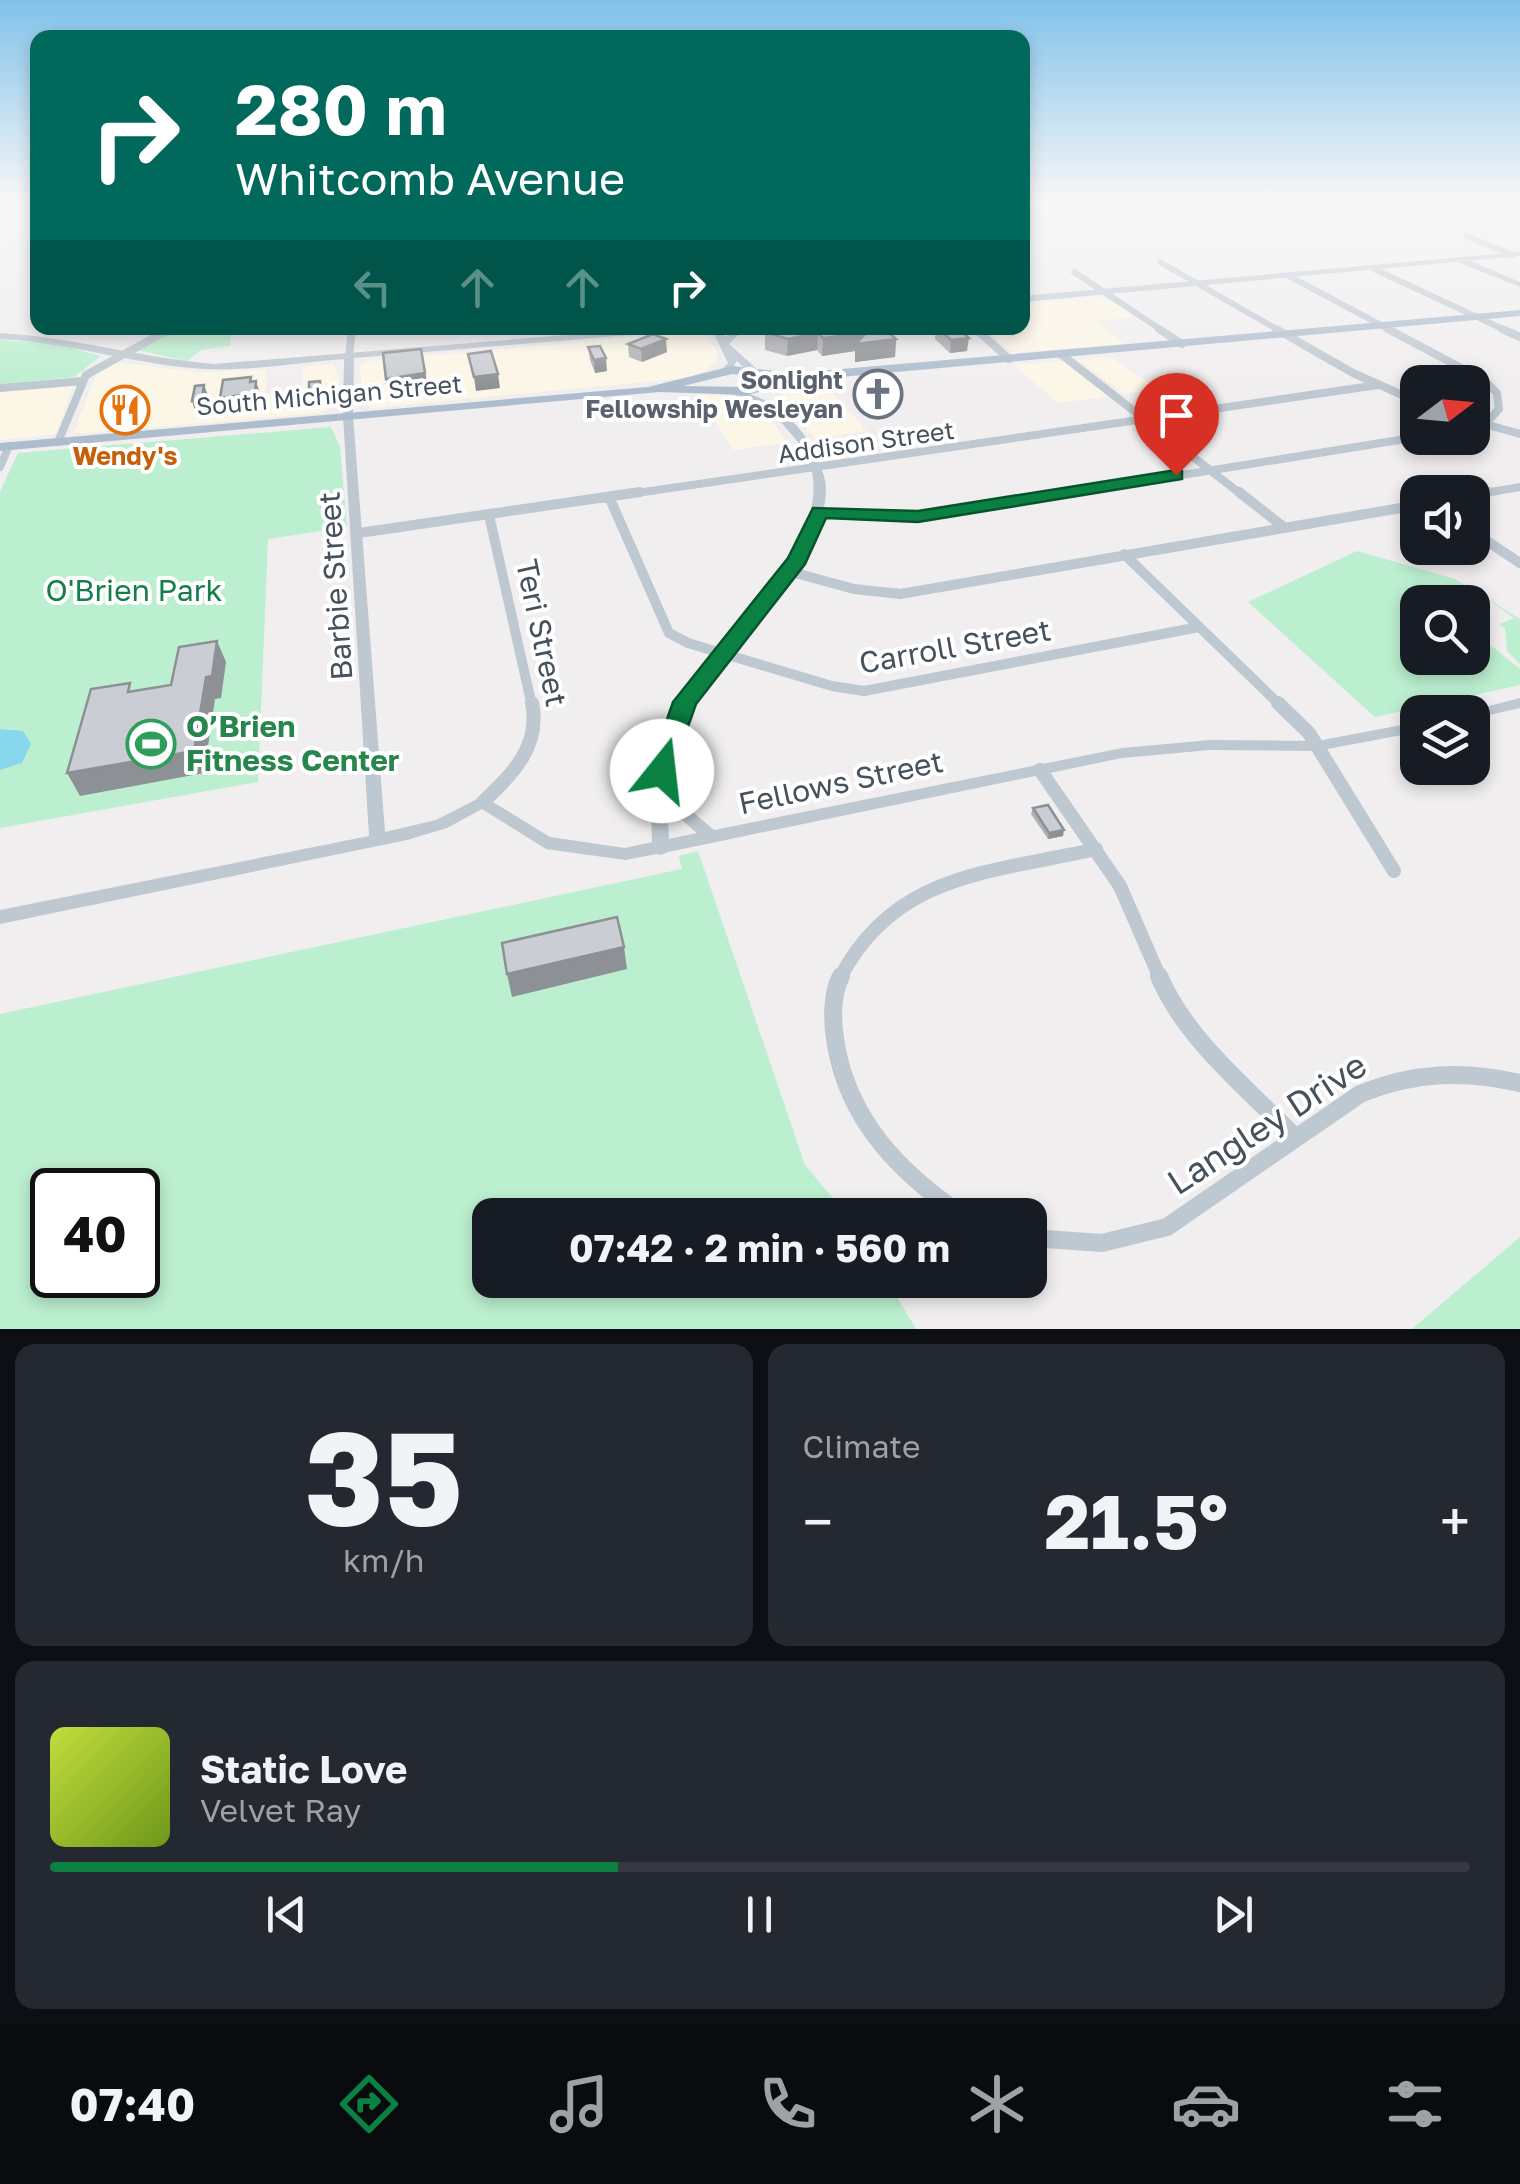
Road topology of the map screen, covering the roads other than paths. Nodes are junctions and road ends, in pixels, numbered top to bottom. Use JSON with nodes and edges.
{"nodes":[{"id":1,"x":1165,"y":265,"type":"edge"},
{"id":2,"x":1419,"y":265,"type":"edge"},
{"id":3,"x":1473,"y":265,"type":"edge"},
{"id":4,"x":1374,"y":269,"type":"junction"},
{"id":5,"x":1074,"y":272,"type":"dead end"},
{"id":6,"x":1289,"y":276,"type":"junction"},
{"id":7,"x":1197,"y":284,"type":"junction"},
{"id":8,"x":1520,"y":286,"type":"edge"},
{"id":9,"x":1104,"y":292,"type":"junction"},
{"id":10,"x":1030,"y":298,"type":"edge"},
{"id":11,"x":1520,"y":312,"type":"edge"},
{"id":12,"x":1477,"y":317,"type":"junction"},
{"id":13,"x":1384,"y":326,"type":"junction"},
{"id":14,"x":157,"y":335,"type":"edge"},
{"id":15,"x":351,"y":335,"type":"edge"},
{"id":16,"x":600,"y":335,"type":"edge"},
{"id":17,"x":720,"y":335,"type":"edge"},
{"id":18,"x":735,"y":335,"type":"edge"},
{"id":19,"x":983,"y":335,"type":"edge"},
{"id":20,"x":1286,"y":335,"type":"junction"},
{"id":21,"x":0,"y":336,"type":"edge"},
{"id":22,"x":1520,"y":337,"type":"edge"},
{"id":23,"x":1182,"y":344,"type":"junction"},
{"id":24,"x":726,"y":345,"type":"junction"},
{"id":25,"x":118,"y":354,"type":"junction"},
{"id":26,"x":1062,"y":354,"type":"junction"},
{"id":27,"x":349,"y":358,"type":"junction"},
{"id":28,"x":1009,"y":359,"type":"junction"},
{"id":29,"x":1455,"y":365,"type":"edge"},
{"id":30,"x":723,"y":372,"type":"junction"},
{"id":31,"x":83,"y":380,"type":"junction"},
{"id":32,"x":759,"y":380,"type":"junction"},
{"id":33,"x":1490,"y":384,"type":"edge"},
{"id":34,"x":1378,"y":386,"type":"junction"},
{"id":35,"x":0,"y":388,"type":"edge"},
{"id":36,"x":663,"y":389,"type":"junction"},
{"id":37,"x":728,"y":390,"type":"junction"},
{"id":38,"x":1400,"y":395,"type":"edge"},
{"id":39,"x":762,"y":402,"type":"junction"},
{"id":40,"x":1490,"y":414,"type":"edge"},
{"id":41,"x":348,"y":416,"type":"junction"},
{"id":42,"x":1150,"y":420,"type":"junction"},
{"id":43,"x":1490,"y":427,"type":"edge"},
{"id":44,"x":1520,"y":434,"type":"edge"},
{"id":45,"x":1400,"y":440,"type":"edge"},
{"id":46,"x":58,"y":442,"type":"junction"},
{"id":47,"x":4,"y":446,"type":"edge"},
{"id":48,"x":0,"y":467,"type":"edge"},
{"id":49,"x":816,"y":470,"type":"junction"},
{"id":50,"x":1211,"y":470,"type":"junction"},
{"id":51,"x":1520,"y":487,"type":"edge"},
{"id":52,"x":1490,"y":492,"type":"edge"},
{"id":53,"x":610,"y":499,"type":"junction"},
{"id":54,"x":1400,"y":508,"type":"edge"},
{"id":55,"x":819,"y":512,"type":"junction"},
{"id":56,"x":489,"y":516,"type":"junction"},
{"id":57,"x":1285,"y":528,"type":"junction"},
{"id":58,"x":359,"y":533,"type":"junction"},
{"id":59,"x":1490,"y":543,"type":"edge"},
{"id":60,"x":1124,"y":554,"type":"junction"},
{"id":61,"x":1520,"y":563,"type":"edge"},
{"id":62,"x":788,"y":571,"type":"junction"},
{"id":63,"x":1199,"y":626,"type":"junction"},
{"id":64,"x":721,"y":653,"type":"junction"},
{"id":65,"x":1520,"y":703,"type":"edge"},
{"id":66,"x":1490,"y":710,"type":"edge"},
{"id":67,"x":1400,"y":730,"type":"edge"},
{"id":68,"x":1318,"y":746,"type":"junction"},
{"id":69,"x":1040,"y":770,"type":"junction"},
{"id":70,"x":662,"y":771,"type":"junction"},
{"id":71,"x":483,"y":802,"type":"junction"},
{"id":72,"x":712,"y":837,"type":"junction"},
{"id":73,"x":377,"y":840,"type":"junction"},
{"id":74,"x":661,"y":849,"type":"junction"},
{"id":75,"x":1096,"y":850,"type":"junction"},
{"id":76,"x":1394,"y":872,"type":"dead end"},
{"id":77,"x":0,"y":917,"type":"edge"},
{"id":78,"x":1520,"y":1083,"type":"edge"},
{"id":79,"x":1296,"y":1138,"type":"junction"},
{"id":80,"x":938,"y":1198,"type":"edge"},
{"id":81,"x":1047,"y":1241,"type":"edge"}],
"edges":[{"from":1,"to":7,"type":"street"},
{"from":2,"to":4,"type":"main road"},
{"from":3,"to":8,"type":"street"},
{"from":4,"to":6,"type":"main road"},
{"from":4,"to":12,"type":"street"},
{"from":5,"to":9,"type":"street"},
{"from":6,"to":7,"type":"main road"},
{"from":6,"to":13,"type":"street"},
{"from":7,"to":9,"type":"main road"},
{"from":7,"to":20,"type":"street"},
{"from":9,"to":10,"type":"main road"},
{"from":9,"to":23,"type":"street"},
{"from":11,"to":12,"type":"main road"},
{"from":12,"to":13,"type":"main road"},
{"from":12,"to":22,"type":"street"},
{"from":13,"to":20,"type":"main road"},
{"from":13,"to":29,"type":"street"},
{"from":14,"to":25,"type":"street"},
{"from":15,"to":27,"type":"street","name":"Barbie Street"},
{"from":16,"to":27,"type":"street"},
{"from":17,"to":24,"type":"main road"},
{"from":18,"to":24,"type":"main road"},
{"from":19,"to":28,"type":"street"},
{"from":20,"to":23,"type":"main road"},
{"from":20,"to":34,"type":"street"},
{"from":21,"to":25,"type":"street"},
{"from":23,"to":26,"type":"main road"},
{"from":24,"to":30,"type":"main road"},
{"from":24,"to":32,"type":"main road"},
{"from":25,"to":27,"type":"street"},
{"from":25,"to":31,"type":"street"},
{"from":26,"to":28,"type":"main road"},
{"from":26,"to":42,"type":"street"},
{"from":27,"to":41,"type":"street","name":"Barbie Street"},
{"from":28,"to":32,"type":"main road"},
{"from":30,"to":32,"type":"main road","name":"South Michigan Street"},
{"from":30,"to":36,"type":"main road","name":"South Michigan Street"},
{"from":30,"to":37,"type":"main road"},
{"from":31,"to":35,"type":"street"},
{"from":31,"to":46,"type":"street"},
{"from":32,"to":37,"type":"main road","name":"South Michigan Street"},
{"from":32,"to":39,"type":"street"},
{"from":33,"to":40,"type":"street"},
{"from":34,"to":38,"type":"street"},
{"from":34,"to":42,"type":"street","name":"Addison Street"},
{"from":36,"to":37,"type":"main road","name":"South Michigan Street"},
{"from":36,"to":41,"type":"main road","name":"South Michigan Street"},
{"from":37,"to":39,"type":"street"},
{"from":39,"to":49,"type":"street"},
{"from":41,"to":46,"type":"main road","name":"South Michigan Street"},
{"from":41,"to":58,"type":"street","name":"Barbie Street"},
{"from":42,"to":49,"type":"street","name":"Addison Street"},
{"from":42,"to":50,"type":"street"},
{"from":43,"to":44,"type":"street"},
{"from":45,"to":50,"type":"street"},
{"from":46,"to":47,"type":"main road","name":"South Michigan Street"},
{"from":47,"to":48,"type":"street"},
{"from":49,"to":53,"type":"street","name":"Addison Street"},
{"from":49,"to":55,"type":"street"},
{"from":50,"to":55,"type":"street"},
{"from":50,"to":57,"type":"street"},
{"from":51,"to":52,"type":"street"},
{"from":53,"to":56,"type":"street","name":"Addison Street"},
{"from":53,"to":64,"type":"street","name":"Carroll Street"},
{"from":54,"to":57,"type":"street"},
{"from":55,"to":62,"type":"street"},
{"from":56,"to":58,"type":"street","name":"Addison Street"},
{"from":56,"to":71,"type":"street","name":"Teri Street"},
{"from":57,"to":60,"type":"street"},
{"from":58,"to":73,"type":"street","name":"Barbie Street"},
{"from":59,"to":61,"type":"street"},
{"from":60,"to":62,"type":"street"},
{"from":60,"to":63,"type":"street"},
{"from":62,"to":64,"type":"street"},
{"from":63,"to":64,"type":"street","name":"Carroll Street"},
{"from":63,"to":68,"type":"street"},
{"from":64,"to":70,"type":"street"},
{"from":65,"to":66,"type":"street"},
{"from":67,"to":68,"type":"street","name":"Fellows Street"},
{"from":68,"to":69,"type":"street","name":"Fellows Street"},
{"from":68,"to":76,"type":"street"},
{"from":69,"to":72,"type":"street","name":"Fellows Street"},
{"from":69,"to":75,"type":"street"},
{"from":70,"to":72,"type":"street"},
{"from":70,"to":74,"type":"street"},
{"from":71,"to":73,"type":"street"},
{"from":71,"to":74,"type":"street","name":"Fellows Street"},
{"from":72,"to":74,"type":"street","name":"Fellows Street"},
{"from":73,"to":77,"type":"street"},
{"from":75,"to":79,"type":"street"},
{"from":75,"to":80,"type":"street"},
{"from":78,"to":79,"type":"street","name":"Langley Drive"},
{"from":79,"to":81,"type":"street","name":"Langley Drive"}]}
